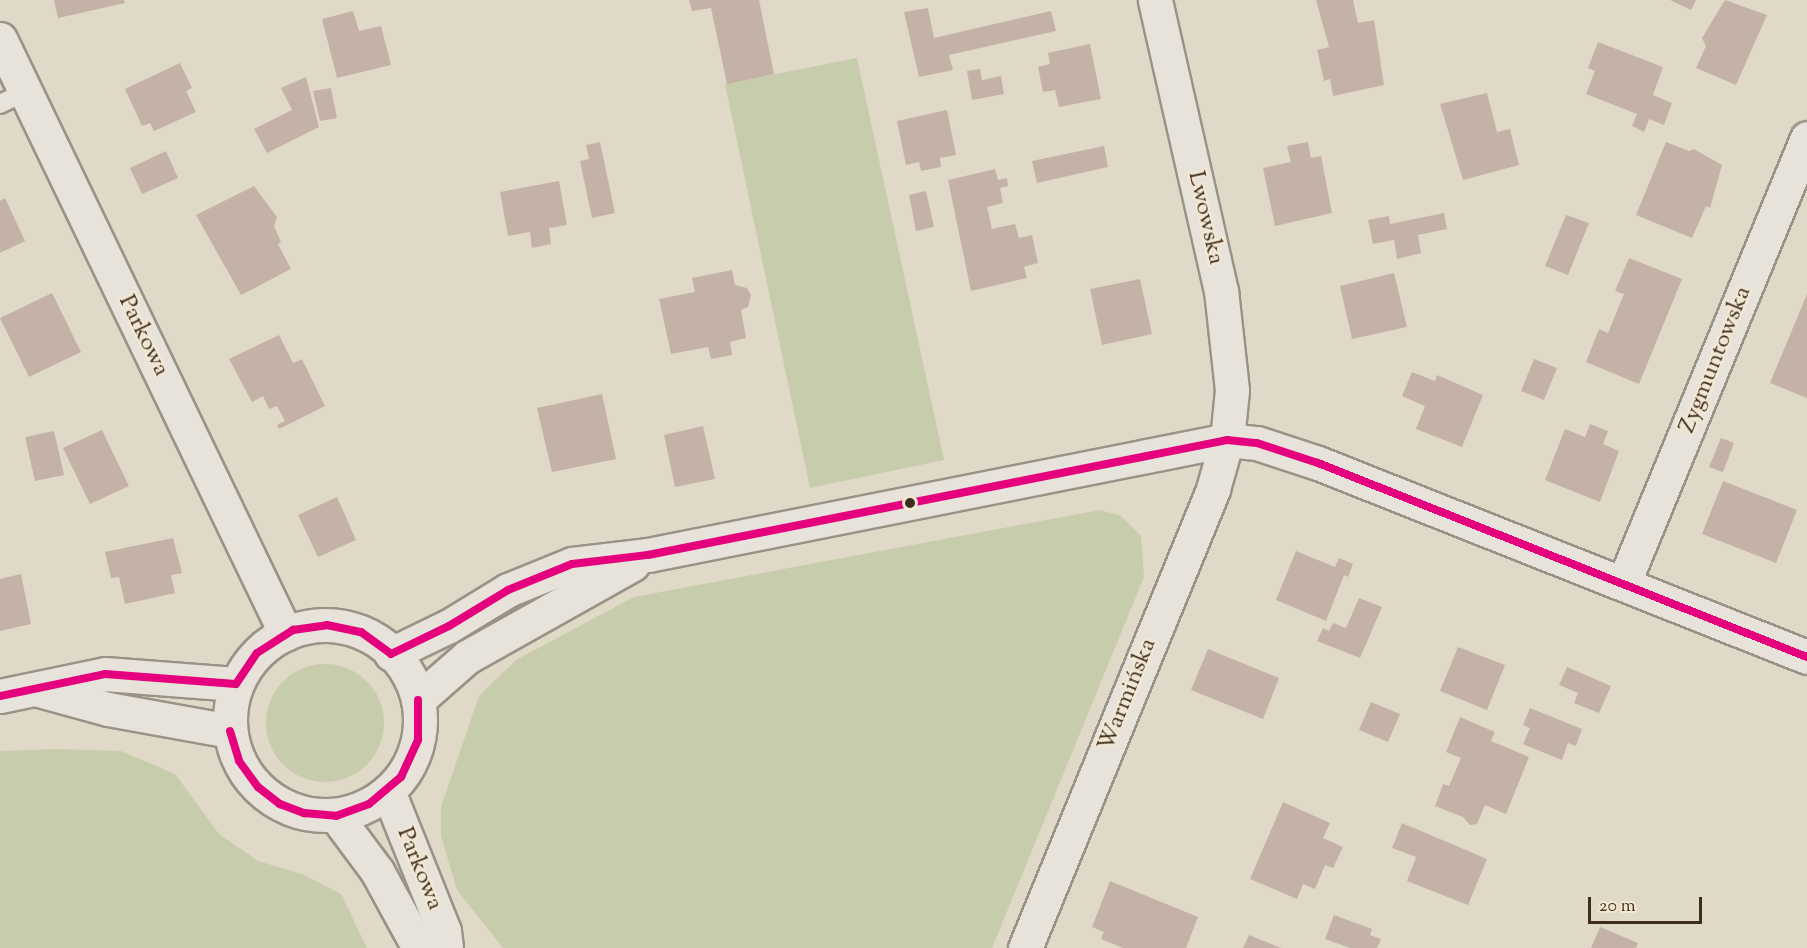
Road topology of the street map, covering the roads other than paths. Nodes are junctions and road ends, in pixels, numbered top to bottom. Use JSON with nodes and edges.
{"nodes":[{"id":1,"x":1155,"y":0,"type":"edge"},
{"id":2,"x":0,"y":39,"type":"edge"},
{"id":3,"x":13,"y":98,"type":"edge"},
{"id":4,"x":1807,"y":138,"type":"edge"},
{"id":5,"x":1227,"y":440,"type":"junction"},
{"id":6,"x":648,"y":555,"type":"junction"},
{"id":7,"x":1624,"y":582,"type":"junction"},
{"id":8,"x":286,"y":634,"type":"junction"},
{"id":9,"x":391,"y":654,"type":"junction"},
{"id":10,"x":1807,"y":657,"type":"edge"},
{"id":11,"x":236,"y":684,"type":"junction"},
{"id":12,"x":34,"y":689,"type":"junction"},
{"id":13,"x":0,"y":696,"type":"edge"},
{"id":14,"x":418,"y":700,"type":"junction"},
{"id":15,"x":230,"y":731,"type":"junction"},
{"id":16,"x":388,"y":791,"type":"junction"},
{"id":17,"x":336,"y":816,"type":"junction"},
{"id":18,"x":419,"y":948,"type":"edge"},
{"id":19,"x":446,"y":948,"type":"edge"},
{"id":20,"x":1026,"y":948,"type":"edge"}],
"edges":[{"from":1,"to":5,"type":"street","name":"Lwowska"},
{"from":2,"to":3,"type":"street","name":"Parkowa"},
{"from":3,"to":8,"type":"street","name":"Parkowa"},
{"from":4,"to":7,"type":"street","name":"Zygmuntowska"},
{"from":5,"to":6,"type":"street"},
{"from":5,"to":7,"type":"street"},
{"from":5,"to":20,"type":"street","name":"Warmińska"},
{"from":6,"to":9,"type":"street"},
{"from":6,"to":14,"type":"street"},
{"from":7,"to":10,"type":"street"},
{"from":8,"to":9,"type":"street"},
{"from":8,"to":11,"type":"street"},
{"from":9,"to":14,"type":"street"},
{"from":11,"to":12,"type":"street"},
{"from":11,"to":15,"type":"street"},
{"from":12,"to":13,"type":"street"},
{"from":12,"to":15,"type":"street"},
{"from":14,"to":16,"type":"street"},
{"from":15,"to":17,"type":"street"},
{"from":16,"to":17,"type":"street"},
{"from":16,"to":19,"type":"street","name":"Parkowa"},
{"from":17,"to":18,"type":"street","name":"Parkowa"}]}
